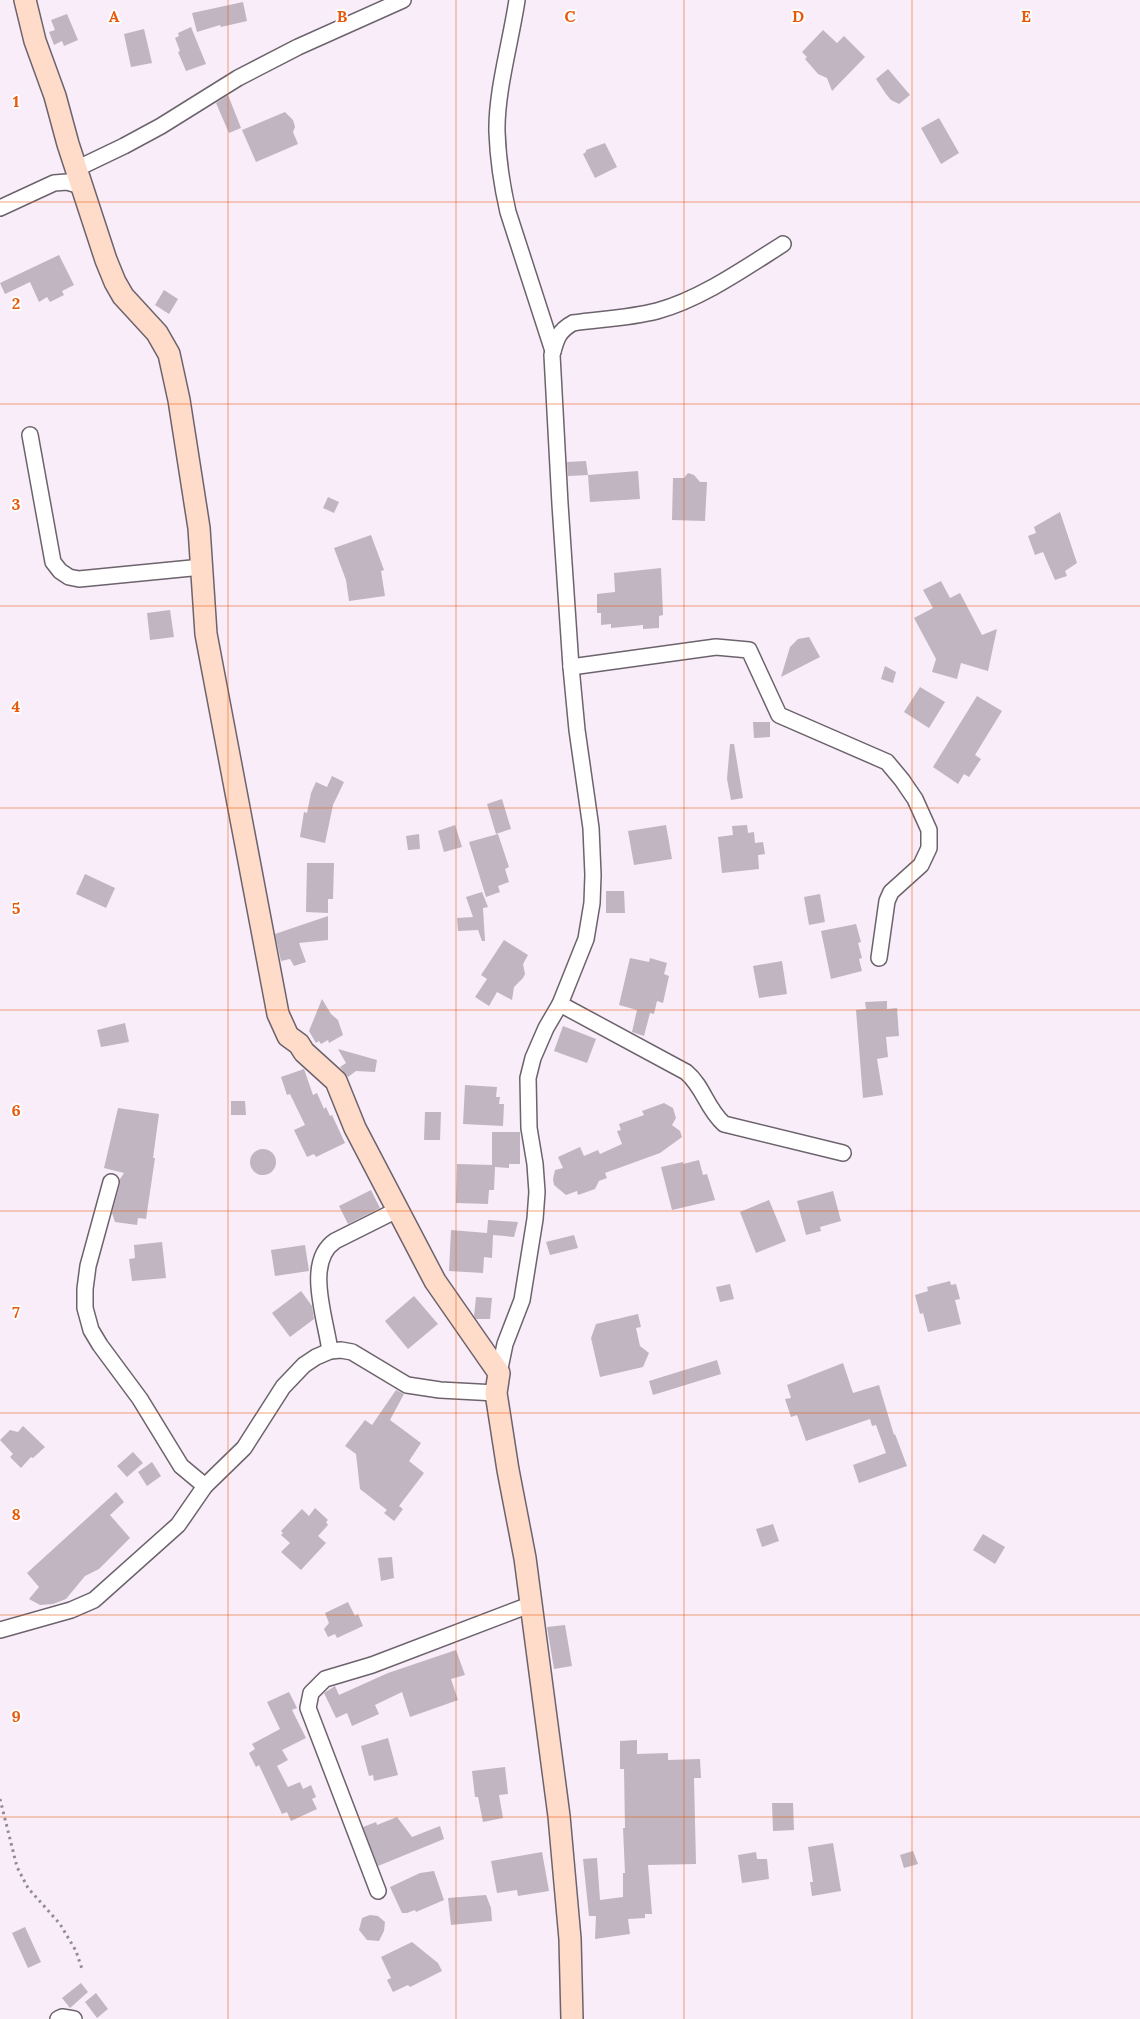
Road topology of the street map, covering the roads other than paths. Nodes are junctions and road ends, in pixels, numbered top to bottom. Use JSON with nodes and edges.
{"nodes":[{"id":1,"x":25,"y":0,"type":"edge"},
{"id":2,"x":403,"y":0,"type":"edge"},
{"id":3,"x":517,"y":0,"type":"edge"},
{"id":4,"x":78,"y":178,"type":"junction"},
{"id":5,"x":0,"y":208,"type":"edge"},
{"id":6,"x":783,"y":244,"type":"dead end"},
{"id":7,"x":553,"y":351,"type":"junction"},
{"id":8,"x":30,"y":435,"type":"dead end"},
{"id":9,"x":202,"y":567,"type":"junction"},
{"id":10,"x":571,"y":667,"type":"junction"},
{"id":11,"x":878,"y":958,"type":"dead end"},
{"id":12,"x":560,"y":1004,"type":"junction"},
{"id":13,"x":843,"y":1153,"type":"dead end"},
{"id":14,"x":111,"y":1182,"type":"dead end"},
{"id":15,"x":397,"y":1210,"type":"junction"},
{"id":16,"x":330,"y":1351,"type":"junction"},
{"id":17,"x":498,"y":1383,"type":"junction"},
{"id":18,"x":204,"y":1486,"type":"junction"},
{"id":19,"x":532,"y":1604,"type":"junction"},
{"id":20,"x":0,"y":1630,"type":"edge"},
{"id":21,"x":378,"y":1891,"type":"dead end"},
{"id":22,"x":58,"y":2019,"type":"edge"},
{"id":23,"x":74,"y":2019,"type":"edge"},
{"id":24,"x":572,"y":2019,"type":"edge"}],
"edges":[{"from":1,"to":4,"type":"street"},
{"from":2,"to":4,"type":"street"},
{"from":3,"to":7,"type":"street"},
{"from":4,"to":5,"type":"street"},
{"from":4,"to":9,"type":"street"},
{"from":6,"to":7,"type":"street"},
{"from":7,"to":10,"type":"street"},
{"from":8,"to":9,"type":"street"},
{"from":9,"to":15,"type":"street"},
{"from":10,"to":11,"type":"street"},
{"from":10,"to":12,"type":"street"},
{"from":12,"to":13,"type":"street"},
{"from":12,"to":17,"type":"street"},
{"from":14,"to":18,"type":"street"},
{"from":15,"to":16,"type":"street"},
{"from":15,"to":17,"type":"street"},
{"from":16,"to":17,"type":"street"},
{"from":16,"to":18,"type":"street"},
{"from":17,"to":19,"type":"street"},
{"from":18,"to":20,"type":"street"},
{"from":19,"to":21,"type":"street"},
{"from":19,"to":24,"type":"street"},
{"from":22,"to":23,"type":"street"}]}
